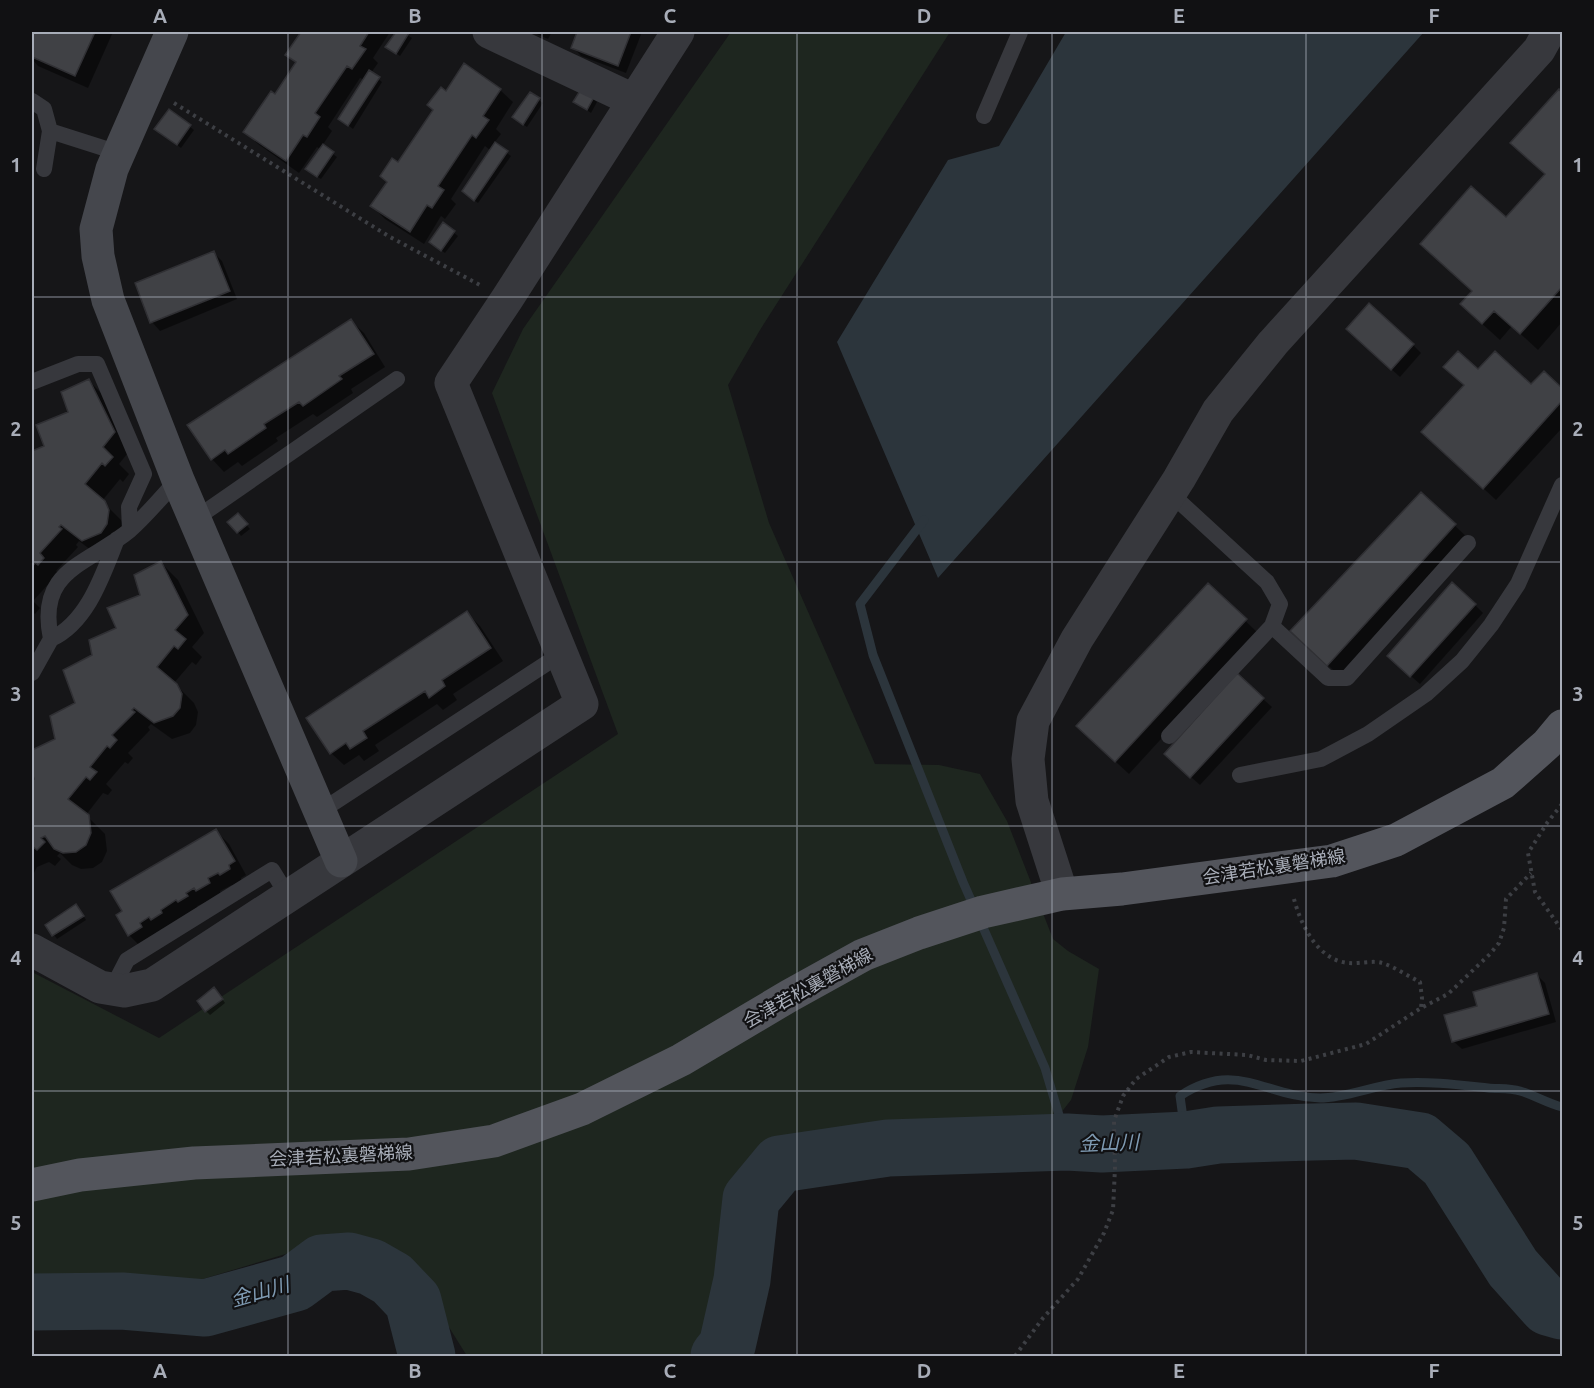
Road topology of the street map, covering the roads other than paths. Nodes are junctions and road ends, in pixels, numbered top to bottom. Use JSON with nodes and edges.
{"nodes":[{"id":1,"x":172,"y":32,"type":"edge"},
{"id":2,"x":489,"y":32,"type":"edge"},
{"id":3,"x":678,"y":32,"type":"edge"},
{"id":4,"x":1020,"y":32,"type":"edge"},
{"id":5,"x":1549,"y":32,"type":"edge"},
{"id":6,"x":633,"y":100,"type":"junction"},
{"id":7,"x":32,"y":101,"type":"edge"},
{"id":8,"x":984,"y":116,"type":"dead end"},
{"id":9,"x":50,"y":131,"type":"junction"},
{"id":10,"x":119,"y":153,"type":"junction"},
{"id":11,"x":45,"y":169,"type":"dead end"},
{"id":12,"x":397,"y":379,"type":"dead end"},
{"id":13,"x":34,"y":384,"type":"edge"},
{"id":14,"x":178,"y":480,"type":"junction"},
{"id":15,"x":1563,"y":485,"type":"edge"},
{"id":16,"x":1170,"y":493,"type":"junction"},
{"id":17,"x":195,"y":519,"type":"junction"},
{"id":18,"x":123,"y":534,"type":"junction"},
{"id":19,"x":1468,"y":543,"type":"dead end"},
{"id":20,"x":1272,"y":626,"type":"junction"},
{"id":21,"x":51,"y":639,"type":"junction"},
{"id":22,"x":561,"y":654,"type":"junction"},
{"id":23,"x":32,"y":673,"type":"edge"},
{"id":24,"x":1563,"y":726,"type":"edge"},
{"id":25,"x":1168,"y":736,"type":"dead end"},
{"id":26,"x":1240,"y":775,"type":"dead end"},
{"id":27,"x":321,"y":812,"type":"junction"},
{"id":28,"x":341,"y":861,"type":"junction"},
{"id":29,"x":1062,"y":894,"type":"junction"},
{"id":30,"x":32,"y":950,"type":"edge"},
{"id":31,"x":32,"y":1185,"type":"edge"}],
"edges":[{"from":1,"to":10,"type":"street"},
{"from":2,"to":6,"type":"street"},
{"from":3,"to":6,"type":"street"},
{"from":4,"to":8,"type":"lane"},
{"from":5,"to":16,"type":"street"},
{"from":6,"to":22,"type":"street"},
{"from":7,"to":9,"type":"lane"},
{"from":9,"to":10,"type":"lane"},
{"from":9,"to":11,"type":"lane"},
{"from":10,"to":14,"type":"street"},
{"from":12,"to":17,"type":"lane"},
{"from":13,"to":18,"type":"lane"},
{"from":14,"to":17,"type":"street"},
{"from":14,"to":18,"type":"lane"},
{"from":15,"to":26,"type":"lane"},
{"from":16,"to":20,"type":"lane"},
{"from":16,"to":29,"type":"street"},
{"from":17,"to":27,"type":"street"},
{"from":18,"to":21,"type":"lane"},
{"from":18,"to":21,"type":"lane"},
{"from":19,"to":20,"type":"lane"},
{"from":20,"to":25,"type":"lane"},
{"from":21,"to":23,"type":"lane"},
{"from":22,"to":27,"type":"lane"},
{"from":22,"to":28,"type":"street"},
{"from":24,"to":29,"type":"main road","name":"会津若松裏磐梯線"},
{"from":27,"to":28,"type":"street"},
{"from":28,"to":30,"type":"street"},
{"from":29,"to":31,"type":"main road","name":"会津若松裏磐梯線"}]}
